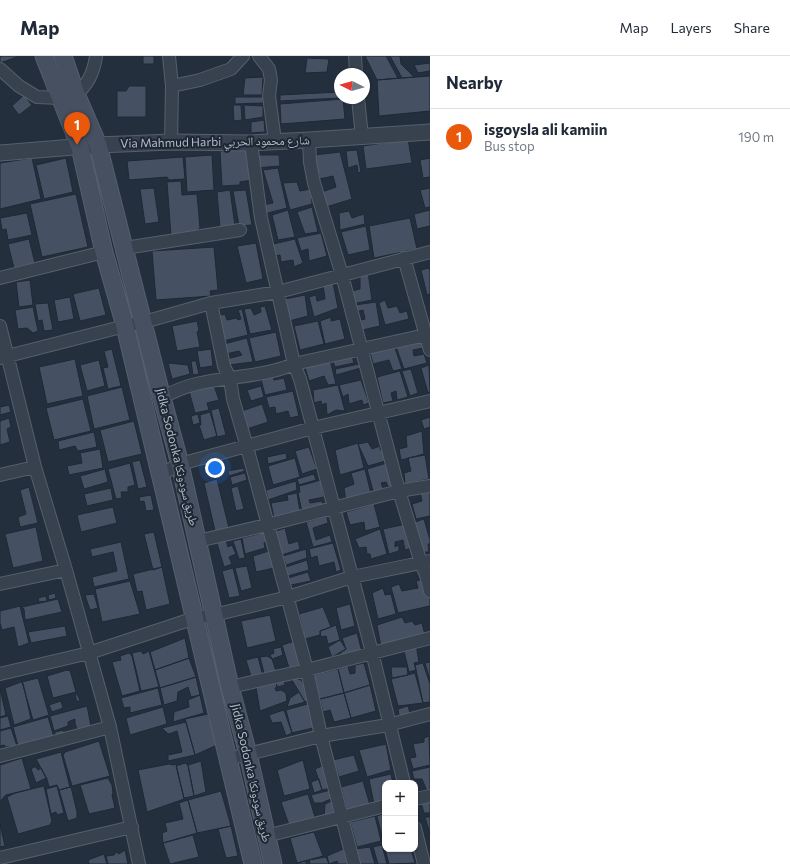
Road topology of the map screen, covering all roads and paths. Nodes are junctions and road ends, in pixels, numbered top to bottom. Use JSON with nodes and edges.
{"nodes":[{"id":1,"x":44,"y":56,"type":"edge"},
{"id":2,"x":63,"y":56,"type":"edge"},
{"id":3,"x":96,"y":56,"type":"edge"},
{"id":4,"x":169,"y":56,"type":"edge"},
{"id":5,"x":243,"y":56,"type":"edge"},
{"id":6,"x":259,"y":56,"type":"edge"},
{"id":7,"x":355,"y":56,"type":"edge"},
{"id":8,"x":356,"y":68,"type":"edge"},
{"id":9,"x":0,"y":69,"type":"edge"},
{"id":10,"x":172,"y":86,"type":"junction"},
{"id":11,"x":68,"y":96,"type":"junction"},
{"id":12,"x":359,"y":104,"type":"edge"},
{"id":13,"x":430,"y":132,"type":"edge"},
{"id":14,"x":362,"y":137,"type":"junction"},
{"id":15,"x":309,"y":140,"type":"junction"},
{"id":16,"x":275,"y":141,"type":"junction"},
{"id":17,"x":171,"y":142,"type":"junction"},
{"id":18,"x":251,"y":143,"type":"junction"},
{"id":19,"x":98,"y":145,"type":"junction"},
{"id":20,"x":80,"y":147,"type":"junction"},
{"id":21,"x":0,"y":153,"type":"edge"},
{"id":22,"x":240,"y":230,"type":"dead end"},
{"id":23,"x":125,"y":248,"type":"junction"},
{"id":24,"x":104,"y":252,"type":"junction"},
{"id":25,"x":430,"y":252,"type":"edge"},
{"id":26,"x":404,"y":258,"type":"junction"},
{"id":27,"x":342,"y":275,"type":"junction"},
{"id":28,"x":0,"y":278,"type":"edge"},
{"id":29,"x":278,"y":292,"type":"junction"},
{"id":30,"x":211,"y":303,"type":"junction"},
{"id":31,"x":144,"y":322,"type":"junction"},
{"id":32,"x":0,"y":326,"type":"edge"},
{"id":33,"x":125,"y":326,"type":"junction"},
{"id":34,"x":428,"y":334,"type":"edge"},
{"id":35,"x":361,"y":349,"type":"junction"},
{"id":36,"x":430,"y":350,"type":"edge"},
{"id":37,"x":4,"y":357,"type":"edge"},
{"id":38,"x":294,"y":364,"type":"junction"},
{"id":39,"x":230,"y":379,"type":"junction"},
{"id":40,"x":162,"y":398,"type":"junction"},
{"id":41,"x":430,"y":401,"type":"edge"},
{"id":42,"x":379,"y":412,"type":"junction"},
{"id":43,"x":313,"y":428,"type":"junction"},
{"id":44,"x":247,"y":447,"type":"junction"},
{"id":45,"x":180,"y":464,"type":"junction"},
{"id":46,"x":35,"y":467,"type":"junction"},
{"id":47,"x":0,"y":475,"type":"edge"},
{"id":48,"x":160,"y":475,"type":"junction"},
{"id":49,"x":430,"y":486,"type":"edge"},
{"id":50,"x":399,"y":491,"type":"junction"},
{"id":51,"x":334,"y":508,"type":"junction"},
{"id":52,"x":268,"y":525,"type":"junction"},
{"id":53,"x":198,"y":541,"type":"junction"},
{"id":54,"x":426,"y":562,"type":"edge"},
{"id":55,"x":66,"y":570,"type":"junction"},
{"id":56,"x":352,"y":577,"type":"junction"},
{"id":57,"x":0,"y":584,"type":"edge"},
{"id":58,"x":430,"y":591,"type":"edge"},
{"id":59,"x":288,"y":597,"type":"junction"},
{"id":60,"x":214,"y":615,"type":"junction"},
{"id":61,"x":195,"y":618,"type":"junction"},
{"id":62,"x":430,"y":638,"type":"edge"},
{"id":63,"x":372,"y":652,"type":"junction"},
{"id":64,"x":89,"y":653,"type":"junction"},
{"id":65,"x":307,"y":670,"type":"junction"},
{"id":66,"x":0,"y":674,"type":"edge"},
{"id":67,"x":230,"y":686,"type":"junction"},
{"id":68,"x":430,"y":714,"type":"edge"},
{"id":69,"x":388,"y":725,"type":"junction"},
{"id":70,"x":110,"y":727,"type":"junction"},
{"id":71,"x":321,"y":736,"type":"junction"},
{"id":72,"x":248,"y":754,"type":"junction"},
{"id":73,"x":0,"y":756,"type":"edge"},
{"id":74,"x":228,"y":759,"type":"junction"},
{"id":75,"x":403,"y":780,"type":"edge"},
{"id":76,"x":430,"y":796,"type":"edge"},
{"id":77,"x":418,"y":798,"type":"edge"},
{"id":78,"x":382,"y":807,"type":"edge"},
{"id":79,"x":343,"y":818,"type":"junction"},
{"id":80,"x":132,"y":827,"type":"junction"},
{"id":81,"x":266,"y":836,"type":"junction"},
{"id":82,"x":418,"y":840,"type":"edge"},
{"id":83,"x":0,"y":858,"type":"edge"},
{"id":84,"x":139,"y":864,"type":"edge"},
{"id":85,"x":253,"y":864,"type":"edge"},
{"id":86,"x":273,"y":864,"type":"edge"},
{"id":87,"x":354,"y":864,"type":"edge"},
{"id":88,"x":424,"y":864,"type":"edge"}],
"edges":[{"from":1,"to":11,"type":"main road","name":"Jidka Sodonka طريق سودونكا"},
{"from":2,"to":11,"type":"main road","name":"Jidka Sodonka طريق سودونكا"},
{"from":3,"to":11,"type":"street"},
{"from":4,"to":10,"type":"street"},
{"from":5,"to":10,"type":"street"},
{"from":6,"to":16,"type":"street"},
{"from":7,"to":8,"type":"street"},
{"from":9,"to":11,"type":"street"},
{"from":10,"to":17,"type":"street"},
{"from":11,"to":19,"type":"main road","name":"Jidka Sodonka طريق سودونكا"},
{"from":11,"to":20,"type":"main road","name":"Jidka Sodonka طريق سودونكا"},
{"from":12,"to":14,"type":"street"},
{"from":13,"to":14,"type":"street","name":"Via Mahmud Harbi شارع محمود الحربي"},
{"from":14,"to":15,"type":"street","name":"Via Mahmud Harbi شارع محمود الحربي"},
{"from":15,"to":16,"type":"street","name":"Via Mahmud Harbi شارع محمود الحربي"},
{"from":15,"to":27,"type":"street"},
{"from":16,"to":18,"type":"street","name":"Via Mahmud Harbi شارع محمود الحربي"},
{"from":17,"to":18,"type":"street","name":"Via Mahmud Harbi شارع محمود الحربي"},
{"from":17,"to":19,"type":"street","name":"Via Mahmud Harbi شارع محمود الحربي"},
{"from":18,"to":29,"type":"street"},
{"from":19,"to":20,"type":"street","name":"Via Mahmud Harbi شارع محمود الحربي"},
{"from":19,"to":23,"type":"main road","name":"Jidka Sodonka طريق سودونكا"},
{"from":20,"to":21,"type":"street","name":"Via Mahmud Harbi شارع محمود الحربي"},
{"from":20,"to":24,"type":"main road","name":"Jidka Sodonka طريق سودونكا"},
{"from":22,"to":23,"type":"street"},
{"from":23,"to":31,"type":"main road","name":"Jidka Sodonka طريق سودونكا"},
{"from":24,"to":28,"type":"street"},
{"from":24,"to":33,"type":"main road","name":"Jidka Sodonka طريق سودونكا"},
{"from":25,"to":26,"type":"street"},
{"from":26,"to":27,"type":"street"},
{"from":26,"to":34,"type":"street"},
{"from":27,"to":29,"type":"street"},
{"from":27,"to":35,"type":"street"},
{"from":29,"to":30,"type":"street"},
{"from":29,"to":38,"type":"street"},
{"from":30,"to":31,"type":"street"},
{"from":30,"to":39,"type":"street"},
{"from":31,"to":33,"type":"street"},
{"from":31,"to":40,"type":"main road","name":"Jidka Sodonka طريق سودونكا"},
{"from":32,"to":37,"type":"street"},
{"from":33,"to":37,"type":"street"},
{"from":33,"to":48,"type":"main road","name":"Jidka Sodonka طريق سودونكا"},
{"from":34,"to":35,"type":"street"},
{"from":34,"to":36,"type":"street"},
{"from":35,"to":38,"type":"street"},
{"from":35,"to":42,"type":"street"},
{"from":37,"to":46,"type":"street"},
{"from":38,"to":39,"type":"street"},
{"from":38,"to":43,"type":"street"},
{"from":39,"to":40,"type":"street"},
{"from":39,"to":44,"type":"street"},
{"from":40,"to":45,"type":"main road","name":"Jidka Sodonka طريق سودونكا"},
{"from":41,"to":42,"type":"street"},
{"from":42,"to":43,"type":"street"},
{"from":42,"to":50,"type":"street"},
{"from":43,"to":44,"type":"street"},
{"from":43,"to":51,"type":"street"},
{"from":44,"to":45,"type":"street"},
{"from":44,"to":52,"type":"street"},
{"from":45,"to":48,"type":"street"},
{"from":45,"to":53,"type":"main road","name":"Jidka Sodonka طريق سودونكا"},
{"from":46,"to":47,"type":"street"},
{"from":46,"to":55,"type":"street"},
{"from":48,"to":61,"type":"main road","name":"Jidka Sodonka طريق سودونكا"},
{"from":49,"to":50,"type":"street"},
{"from":50,"to":51,"type":"street"},
{"from":50,"to":54,"type":"street"},
{"from":51,"to":52,"type":"street"},
{"from":51,"to":56,"type":"street"},
{"from":52,"to":53,"type":"street"},
{"from":52,"to":59,"type":"street"},
{"from":53,"to":60,"type":"main road","name":"Jidka Sodonka طريق سودونكا"},
{"from":54,"to":56,"type":"street"},
{"from":54,"to":58,"type":"street"},
{"from":55,"to":57,"type":"street"},
{"from":55,"to":64,"type":"street"},
{"from":56,"to":59,"type":"street"},
{"from":56,"to":63,"type":"street"},
{"from":59,"to":60,"type":"street"},
{"from":59,"to":65,"type":"street"},
{"from":60,"to":61,"type":"street"},
{"from":60,"to":67,"type":"main road","name":"Jidka Sodonka طريق سودونكا"},
{"from":61,"to":64,"type":"street"},
{"from":61,"to":74,"type":"main road","name":"Jidka Sodonka طريق سودونكا"},
{"from":62,"to":63,"type":"street"},
{"from":63,"to":65,"type":"street"},
{"from":63,"to":69,"type":"street"},
{"from":64,"to":66,"type":"street"},
{"from":64,"to":70,"type":"street"},
{"from":65,"to":67,"type":"street"},
{"from":65,"to":71,"type":"street"},
{"from":67,"to":72,"type":"main road","name":"Jidka Sodonka طريق سودونكا"},
{"from":68,"to":69,"type":"street"},
{"from":69,"to":71,"type":"street"},
{"from":69,"to":75,"type":"street"},
{"from":70,"to":73,"type":"street"},
{"from":70,"to":80,"type":"street"},
{"from":71,"to":72,"type":"street"},
{"from":71,"to":79,"type":"street"},
{"from":72,"to":74,"type":"street"},
{"from":72,"to":81,"type":"main road","name":"Jidka Sodonka طريق سودونكا"},
{"from":74,"to":85,"type":"main road","name":"Jidka Sodonka طريق سودونكا"},
{"from":76,"to":77,"type":"street"},
{"from":78,"to":79,"type":"street"},
{"from":79,"to":81,"type":"street"},
{"from":79,"to":87,"type":"street"},
{"from":80,"to":83,"type":"street"},
{"from":80,"to":84,"type":"street"},
{"from":81,"to":86,"type":"main road","name":"Jidka Sodonka طريق سودونكا"},
{"from":82,"to":88,"type":"street"}]}
